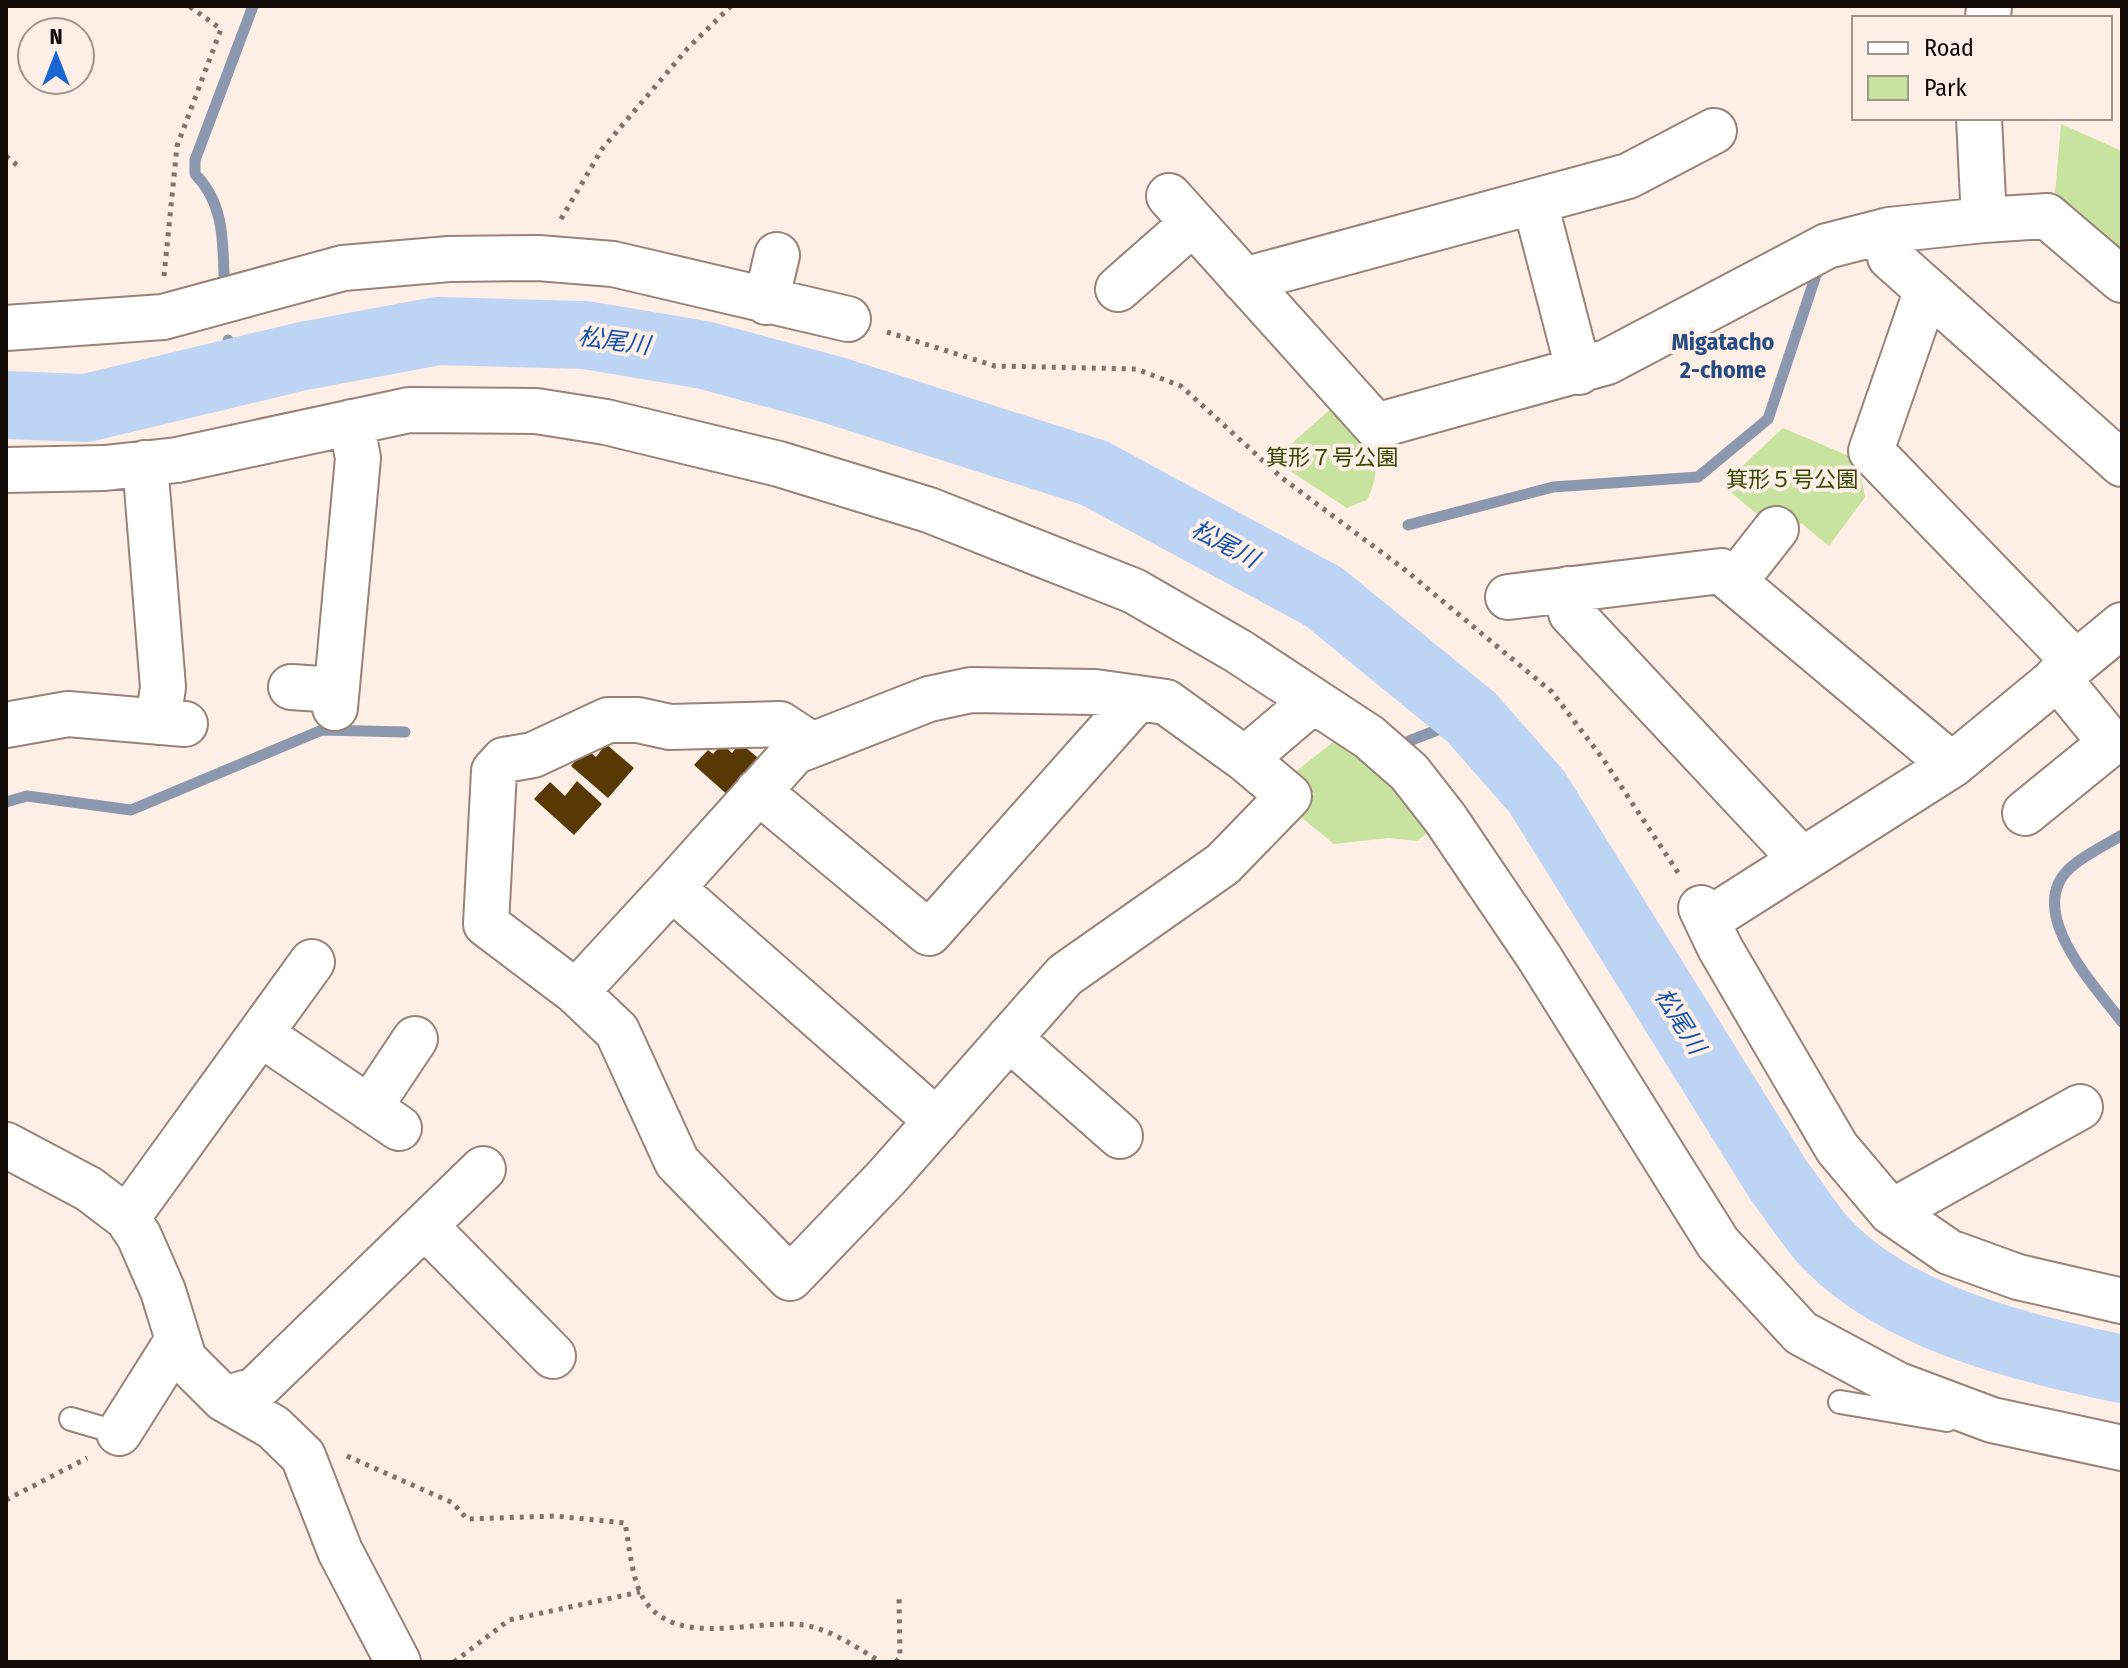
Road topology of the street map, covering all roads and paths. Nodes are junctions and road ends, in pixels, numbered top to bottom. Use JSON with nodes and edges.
{"nodes":[{"id":1,"x":189,"y":6,"type":"edge"},
{"id":2,"x":731,"y":6,"type":"edge"},
{"id":3,"x":1979,"y":120,"type":"edge"},
{"id":4,"x":1714,"y":131,"type":"dead end"},
{"id":5,"x":6,"y":156,"type":"edge"},
{"id":6,"x":18,"y":166,"type":"dead end"},
{"id":7,"x":1535,"y":203,"type":"junction"},
{"id":8,"x":1984,"y":220,"type":"junction"},
{"id":9,"x":1889,"y":230,"type":"junction"},
{"id":10,"x":777,"y":255,"type":"dead end"},
{"id":11,"x":538,"y":258,"type":"junction"},
{"id":12,"x":1244,"y":280,"type":"junction"},
{"id":13,"x":2122,"y":280,"type":"edge"},
{"id":14,"x":1118,"y":289,"type":"dead end"},
{"id":15,"x":1926,"y":292,"type":"junction"},
{"id":16,"x":766,"y":302,"type":"junction"},
{"id":17,"x":163,"y":317,"type":"junction"},
{"id":18,"x":848,"y":319,"type":"joint"},
{"id":19,"x":6,"y":328,"type":"edge"},
{"id":20,"x":1579,"y":372,"type":"junction"},
{"id":21,"x":351,"y":422,"type":"junction"},
{"id":22,"x":145,"y":463,"type":"junction"},
{"id":23,"x":2122,"y":464,"type":"edge"},
{"id":24,"x":6,"y":470,"type":"edge"},
{"id":25,"x":1776,"y":529,"type":"dead end"},
{"id":26,"x":1735,"y":581,"type":"junction"},
{"id":27,"x":1568,"y":589,"type":"junction"},
{"id":28,"x":1508,"y":597,"type":"dead end"},
{"id":29,"x":2122,"y":625,"type":"edge"},
{"id":30,"x":2066,"y":670,"type":"junction"},
{"id":31,"x":291,"y":687,"type":"dead end"},
{"id":32,"x":1138,"y":698,"type":"junction"},
{"id":33,"x":1313,"y":701,"type":"junction"},
{"id":34,"x":6,"y":725,"type":"edge"},
{"id":35,"x":812,"y":745,"type":"junction"},
{"id":36,"x":1245,"y":759,"type":"junction"},
{"id":37,"x":1952,"y":765,"type":"junction"},
{"id":38,"x":758,"y":791,"type":"junction"},
{"id":39,"x":2025,"y":813,"type":"dead end"},
{"id":40,"x":1802,"y":860,"type":"junction"},
{"id":41,"x":672,"y":888,"type":"junction"},
{"id":42,"x":1704,"y":914,"type":"junction"},
{"id":43,"x":312,"y":962,"type":"dead end"},
{"id":44,"x":576,"y":992,"type":"junction"},
{"id":45,"x":262,"y":1035,"type":"junction"},
{"id":46,"x":1009,"y":1038,"type":"junction"},
{"id":47,"x":415,"y":1039,"type":"dead end"},
{"id":48,"x":2080,"y":1107,"type":"dead end"},
{"id":49,"x":937,"y":1121,"type":"junction"},
{"id":50,"x":1120,"y":1136,"type":"dead end"},
{"id":51,"x":6,"y":1145,"type":"edge"},
{"id":52,"x":483,"y":1169,"type":"dead end"},
{"id":53,"x":1891,"y":1212,"type":"junction"},
{"id":54,"x":127,"y":1218,"type":"junction"},
{"id":55,"x":425,"y":1226,"type":"junction"},
{"id":56,"x":2122,"y":1301,"type":"edge"},
{"id":57,"x":177,"y":1341,"type":"junction"},
{"id":58,"x":553,"y":1356,"type":"dead end"},
{"id":59,"x":224,"y":1399,"type":"junction"},
{"id":60,"x":1840,"y":1402,"type":"dead end"},
{"id":61,"x":71,"y":1419,"type":"dead end"},
{"id":62,"x":1992,"y":1420,"type":"junction"},
{"id":63,"x":119,"y":1433,"type":"junction"},
{"id":64,"x":2122,"y":1448,"type":"edge"},
{"id":65,"x":303,"y":1456,"type":"junction"},
{"id":66,"x":6,"y":1500,"type":"edge"},
{"id":67,"x":641,"y":1592,"type":"junction"},
{"id":68,"x":899,"y":1598,"type":"dead end"},
{"id":69,"x":398,"y":1662,"type":"edge"},
{"id":70,"x":454,"y":1662,"type":"edge"},
{"id":71,"x":881,"y":1662,"type":"edge"},
{"id":72,"x":896,"y":1662,"type":"edge"}],
"edges":[{"from":1,"to":17,"type":"path"},
{"from":2,"to":11,"type":"path"},
{"from":3,"to":8,"type":"street"},
{"from":4,"to":7,"type":"street"},
{"from":5,"to":6,"type":"path"},
{"from":7,"to":12,"type":"street"},
{"from":7,"to":20,"type":"street"},
{"from":8,"to":9,"type":"street"},
{"from":8,"to":13,"type":"street"},
{"from":9,"to":15,"type":"street"},
{"from":9,"to":20,"type":"street"},
{"from":10,"to":16,"type":"street"},
{"from":11,"to":16,"type":"street"},
{"from":11,"to":17,"type":"street"},
{"from":12,"to":14,"type":"street"},
{"from":12,"to":20,"type":"street"},
{"from":15,"to":23,"type":"street"},
{"from":15,"to":30,"type":"street"},
{"from":16,"to":18,"type":"street"},
{"from":17,"to":19,"type":"street"},
{"from":18,"to":42,"type":"path"},
{"from":21,"to":22,"type":"street"},
{"from":21,"to":31,"type":"street"},
{"from":21,"to":33,"type":"street"},
{"from":22,"to":24,"type":"street"},
{"from":22,"to":34,"type":"street"},
{"from":25,"to":26,"type":"street"},
{"from":26,"to":27,"type":"street"},
{"from":26,"to":37,"type":"street"},
{"from":27,"to":28,"type":"street"},
{"from":27,"to":40,"type":"street"},
{"from":29,"to":30,"type":"street"},
{"from":30,"to":37,"type":"street"},
{"from":30,"to":39,"type":"street"},
{"from":32,"to":35,"type":"street"},
{"from":32,"to":36,"type":"street"},
{"from":32,"to":38,"type":"street"},
{"from":33,"to":36,"type":"street"},
{"from":33,"to":62,"type":"street"},
{"from":35,"to":38,"type":"street"},
{"from":35,"to":44,"type":"street"},
{"from":36,"to":46,"type":"street"},
{"from":37,"to":40,"type":"street"},
{"from":38,"to":41,"type":"street"},
{"from":40,"to":42,"type":"street"},
{"from":41,"to":44,"type":"street"},
{"from":41,"to":49,"type":"street"},
{"from":42,"to":53,"type":"street"},
{"from":43,"to":45,"type":"street"},
{"from":44,"to":49,"type":"street"},
{"from":45,"to":47,"type":"street"},
{"from":45,"to":54,"type":"street"},
{"from":46,"to":49,"type":"street"},
{"from":46,"to":50,"type":"street"},
{"from":48,"to":53,"type":"street"},
{"from":51,"to":54,"type":"street"},
{"from":52,"to":55,"type":"street"},
{"from":53,"to":56,"type":"street"},
{"from":54,"to":57,"type":"street"},
{"from":55,"to":58,"type":"street"},
{"from":55,"to":59,"type":"street"},
{"from":57,"to":59,"type":"street"},
{"from":57,"to":63,"type":"street"},
{"from":59,"to":65,"type":"street"},
{"from":60,"to":62,"type":"lane"},
{"from":61,"to":63,"type":"lane"},
{"from":62,"to":64,"type":"street"},
{"from":63,"to":66,"type":"path"},
{"from":65,"to":67,"type":"path"},
{"from":65,"to":69,"type":"street"},
{"from":67,"to":70,"type":"path"},
{"from":67,"to":71,"type":"path"},
{"from":68,"to":72,"type":"path"}]}
